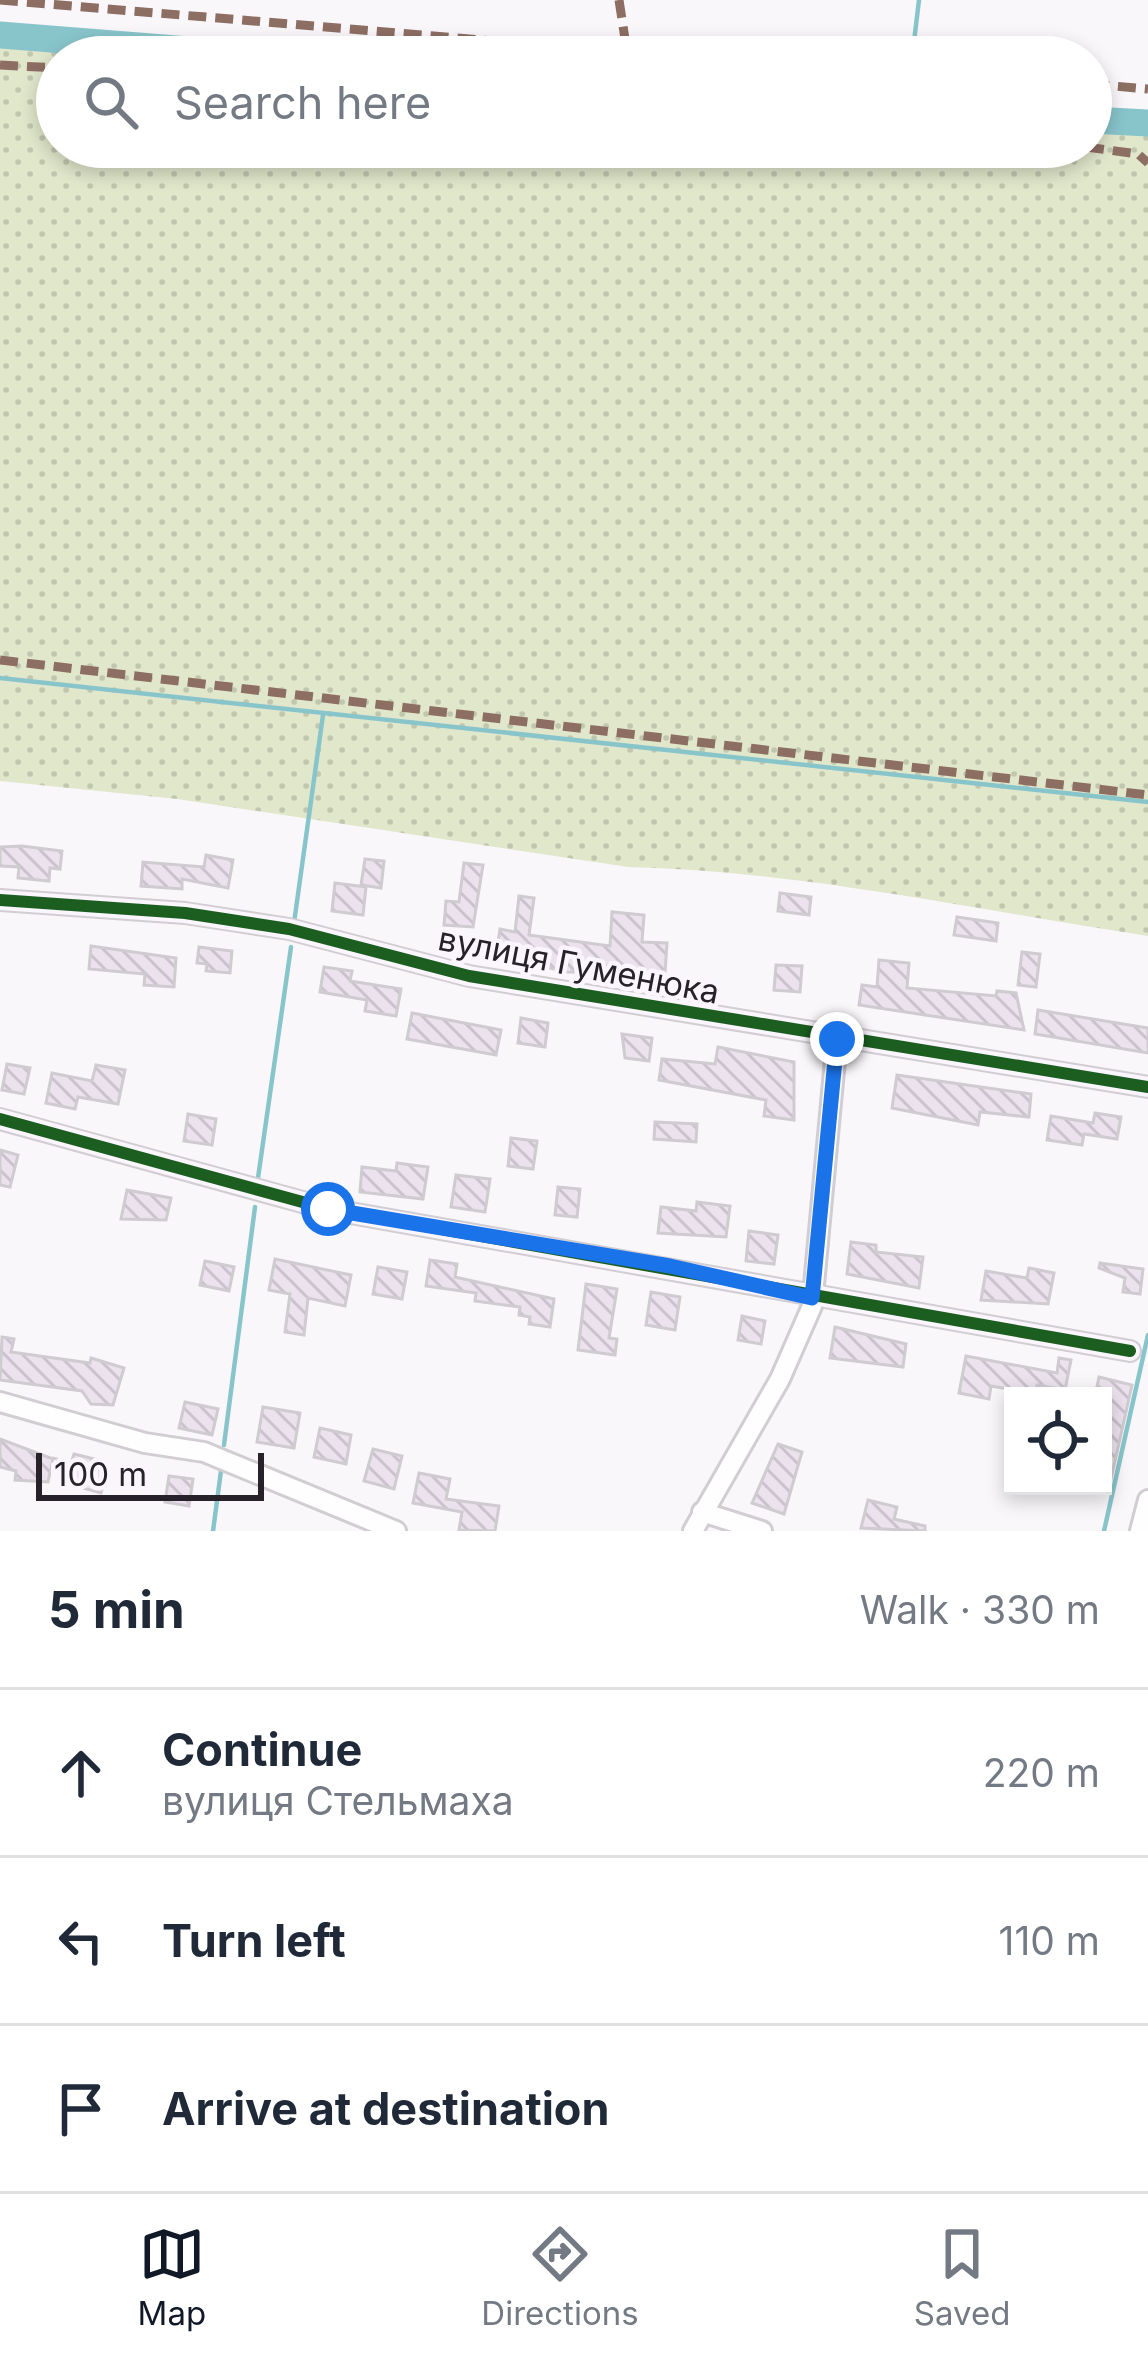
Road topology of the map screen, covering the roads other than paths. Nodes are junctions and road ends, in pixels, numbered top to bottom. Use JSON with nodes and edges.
{"nodes":[{"id":1,"x":0,"y":900,"type":"edge"},
{"id":2,"x":837,"y":1039,"type":"junction"},
{"id":3,"x":1148,"y":1087,"type":"edge"},
{"id":4,"x":0,"y":1119,"type":"edge"},
{"id":5,"x":812,"y":1298,"type":"junction"},
{"id":6,"x":1130,"y":1351,"type":"dead end"},
{"id":7,"x":0,"y":1402,"type":"edge"},
{"id":8,"x":1148,"y":1500,"type":"edge"},
{"id":9,"x":697,"y":1522,"type":"edge"},
{"id":10,"x":397,"y":1531,"type":"edge"},
{"id":11,"x":762,"y":1531,"type":"edge"},
{"id":12,"x":1140,"y":1531,"type":"edge"}],
"edges":[{"from":1,"to":2,"type":"street","name":"вулиця Гуменюка"},
{"from":2,"to":3,"type":"street","name":"вулиця Гуменюка"},
{"from":2,"to":5,"type":"street"},
{"from":4,"to":5,"type":"street"},
{"from":5,"to":6,"type":"street"},
{"from":5,"to":9,"type":"street"},
{"from":7,"to":10,"type":"street"},
{"from":8,"to":12,"type":"street"},
{"from":9,"to":11,"type":"street"}]}
